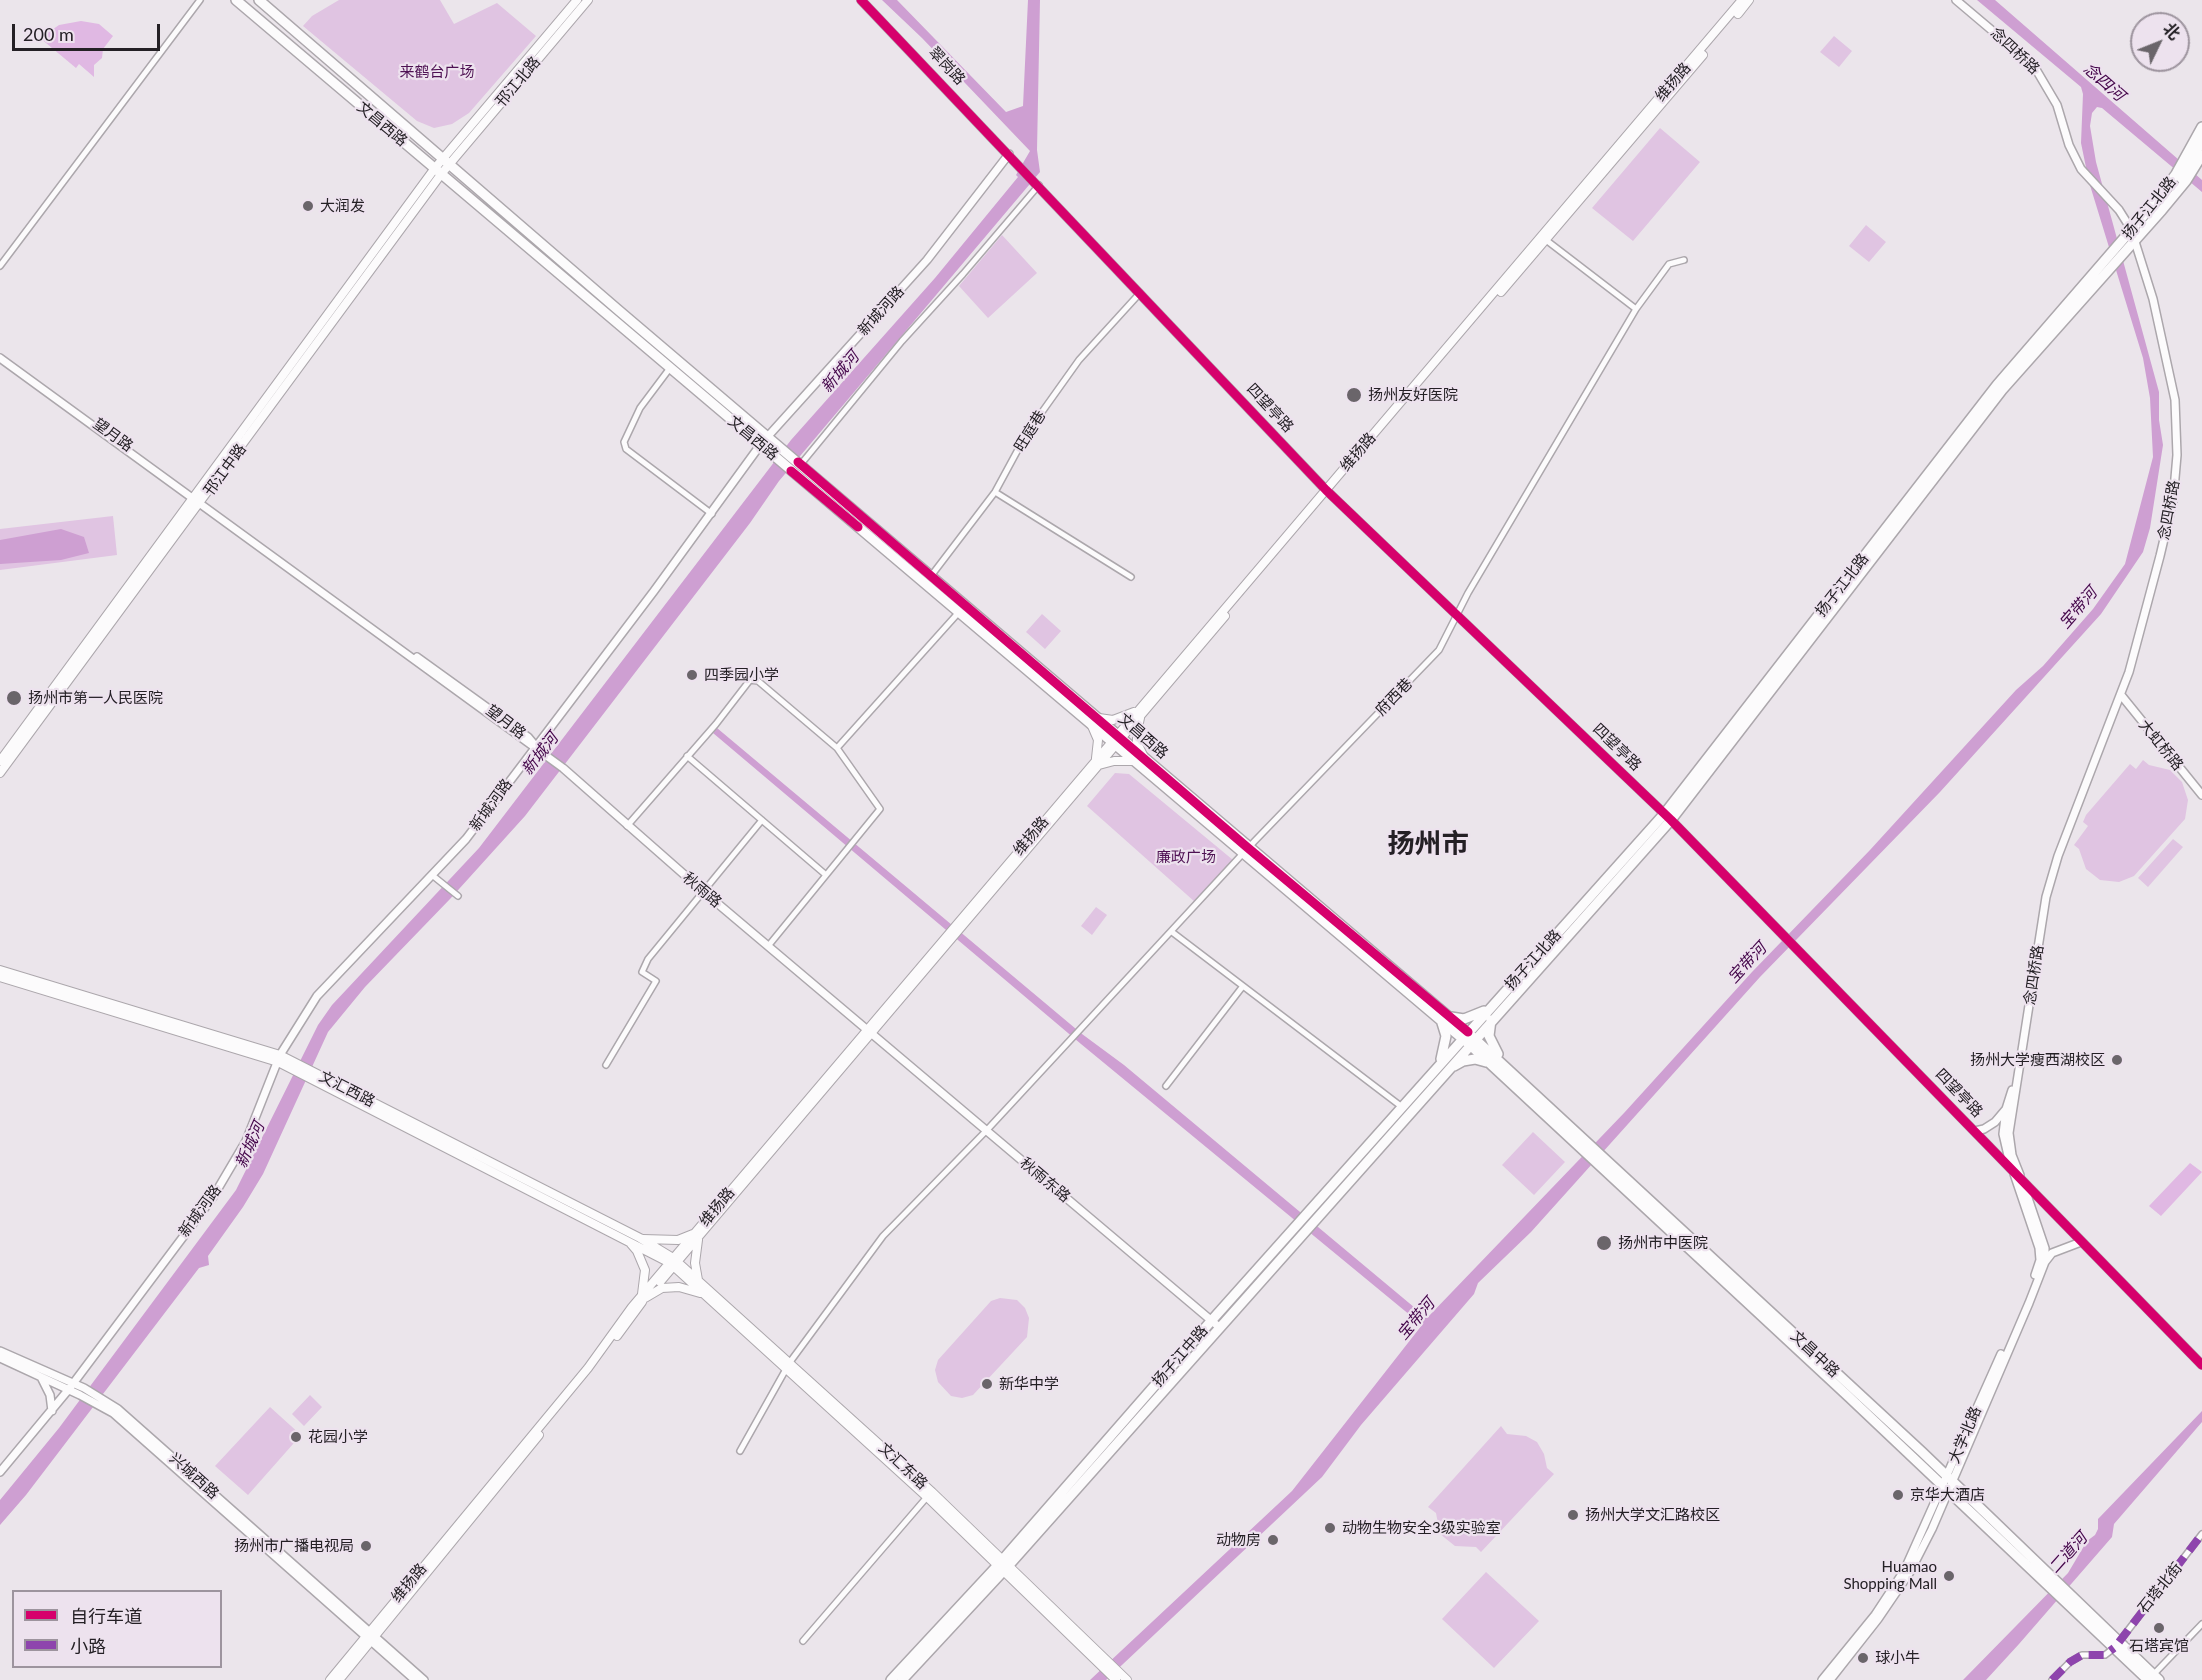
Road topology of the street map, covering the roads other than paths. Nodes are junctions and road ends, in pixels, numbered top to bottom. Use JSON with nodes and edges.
{"nodes":[{"id":1,"x":200,"y":0,"type":"edge"},
{"id":2,"x":236,"y":0,"type":"edge"},
{"id":3,"x":259,"y":0,"type":"edge"},
{"id":4,"x":578,"y":0,"type":"edge"},
{"id":5,"x":588,"y":0,"type":"edge"},
{"id":6,"x":861,"y":0,"type":"edge"},
{"id":7,"x":1742,"y":0,"type":"edge"},
{"id":8,"x":1749,"y":0,"type":"edge"},
{"id":9,"x":1956,"y":0,"type":"edge"},
{"id":10,"x":2202,"y":127,"type":"edge"},
{"id":11,"x":2202,"y":141,"type":"edge"},
{"id":12,"x":1009,"y":154,"type":"junction"},
{"id":13,"x":2202,"y":155,"type":"edge"},
{"id":14,"x":2188,"y":164,"type":"junction"},
{"id":15,"x":442,"y":166,"type":"junction"},
{"id":16,"x":2181,"y":177,"type":"junction"},
{"id":17,"x":1036,"y":183,"type":"junction"},
{"id":18,"x":2131,"y":229,"type":"junction"},
{"id":19,"x":2135,"y":239,"type":"junction"},
{"id":20,"x":1546,"y":240,"type":"junction"},
{"id":21,"x":1684,"y":260,"type":"dead end"},
{"id":22,"x":0,"y":266,"type":"edge"},
{"id":23,"x":1140,"y":293,"type":"junction"},
{"id":24,"x":1636,"y":309,"type":"junction"},
{"id":25,"x":0,"y":353,"type":"edge"},
{"id":26,"x":0,"y":358,"type":"edge"},
{"id":27,"x":670,"y":368,"type":"junction"},
{"id":28,"x":765,"y":441,"type":"junction"},
{"id":29,"x":800,"y":463,"type":"junction"},
{"id":30,"x":1328,"y":491,"type":"junction"},
{"id":31,"x":995,"y":492,"type":"junction"},
{"id":32,"x":198,"y":500,"type":"junction"},
{"id":33,"x":712,"y":513,"type":"junction"},
{"id":34,"x":931,"y":576,"type":"junction"},
{"id":35,"x":1131,"y":577,"type":"dead end"},
{"id":36,"x":962,"y":609,"type":"junction"},
{"id":37,"x":1458,"y":614,"type":"junction"},
{"id":38,"x":2121,"y":695,"type":"junction"},
{"id":39,"x":1140,"y":712,"type":"junction"},
{"id":40,"x":1095,"y":721,"type":"junction"},
{"id":41,"x":1117,"y":739,"type":"junction"},
{"id":42,"x":534,"y":746,"type":"junction"},
{"id":43,"x":837,"y":748,"type":"junction"},
{"id":44,"x":687,"y":756,"type":"junction"},
{"id":45,"x":1139,"y":759,"type":"junction"},
{"id":46,"x":0,"y":760,"type":"edge"},
{"id":47,"x":1097,"y":763,"type":"junction"},
{"id":48,"x":0,"y":773,"type":"edge"},
{"id":49,"x":2202,"y":795,"type":"edge"},
{"id":50,"x":1668,"y":817,"type":"junction"},
{"id":51,"x":762,"y":820,"type":"junction"},
{"id":52,"x":627,"y":826,"type":"junction"},
{"id":53,"x":1245,"y":851,"type":"junction"},
{"id":54,"x":432,"y":875,"type":"junction"},
{"id":55,"x":826,"y":875,"type":"junction"},
{"id":56,"x":704,"y":892,"type":"junction"},
{"id":57,"x":458,"y":896,"type":"dead end"},
{"id":58,"x":1172,"y":932,"type":"junction"},
{"id":59,"x":770,"y":945,"type":"junction"},
{"id":60,"x":0,"y":970,"type":"edge"},
{"id":61,"x":0,"y":977,"type":"edge"},
{"id":62,"x":1243,"y":986,"type":"junction"},
{"id":63,"x":1491,"y":1007,"type":"junction"},
{"id":64,"x":1445,"y":1019,"type":"junction"},
{"id":65,"x":1491,"y":1020,"type":"junction"},
{"id":66,"x":870,"y":1030,"type":"junction"},
{"id":67,"x":1469,"y":1039,"type":"junction"},
{"id":68,"x":279,"y":1058,"type":"junction"},
{"id":69,"x":1489,"y":1063,"type":"junction"},
{"id":70,"x":606,"y":1065,"type":"dead end"},
{"id":71,"x":1442,"y":1068,"type":"junction"},
{"id":72,"x":2018,"y":1070,"type":"junction"},
{"id":73,"x":1511,"y":1072,"type":"junction"},
{"id":74,"x":313,"y":1075,"type":"junction"},
{"id":75,"x":1166,"y":1086,"type":"dead end"},
{"id":76,"x":1402,"y":1107,"type":"junction"},
{"id":77,"x":2006,"y":1109,"type":"junction"},
{"id":78,"x":986,"y":1131,"type":"junction"},
{"id":79,"x":1975,"y":1131,"type":"junction"},
{"id":80,"x":1585,"y":1146,"type":"junction"},
{"id":81,"x":2013,"y":1170,"type":"junction"},
{"id":82,"x":2023,"y":1181,"type":"junction"},
{"id":83,"x":1310,"y":1217,"type":"junction"},
{"id":84,"x":1301,"y":1227,"type":"junction"},
{"id":85,"x":697,"y":1235,"type":"junction"},
{"id":86,"x":623,"y":1236,"type":"junction"},
{"id":87,"x":640,"y":1238,"type":"junction"},
{"id":88,"x":2081,"y":1242,"type":"junction"},
{"id":89,"x":674,"y":1262,"type":"junction"},
{"id":90,"x":2045,"y":1262,"type":"junction"},
{"id":91,"x":698,"y":1280,"type":"junction"},
{"id":92,"x":704,"y":1294,"type":"junction"},
{"id":93,"x":643,"y":1296,"type":"junction"},
{"id":94,"x":1212,"y":1320,"type":"junction"},
{"id":95,"x":1219,"y":1327,"type":"junction"},
{"id":96,"x":0,"y":1352,"type":"edge"},
{"id":97,"x":0,"y":1358,"type":"edge"},
{"id":98,"x":789,"y":1365,"type":"junction"},
{"id":99,"x":2202,"y":1365,"type":"edge"},
{"id":100,"x":38,"y":1375,"type":"junction"},
{"id":101,"x":71,"y":1387,"type":"junction"},
{"id":102,"x":52,"y":1411,"type":"junction"},
{"id":103,"x":740,"y":1451,"type":"dead end"},
{"id":104,"x":0,"y":1472,"type":"edge"},
{"id":105,"x":1948,"y":1484,"type":"junction"},
{"id":106,"x":927,"y":1497,"type":"junction"},
{"id":107,"x":2202,"y":1534,"type":"edge"},
{"id":108,"x":1004,"y":1565,"type":"junction"},
{"id":109,"x":2202,"y":1624,"type":"edge"},
{"id":110,"x":370,"y":1636,"type":"junction"},
{"id":111,"x":803,"y":1641,"type":"dead end"},
{"id":112,"x":2117,"y":1645,"type":"junction"},
{"id":113,"x":1093,"y":1652,"type":"junction"},
{"id":114,"x":2153,"y":1678,"type":"edge"},
{"id":115,"x":330,"y":1680,"type":"edge"},
{"id":116,"x":339,"y":1680,"type":"edge"},
{"id":117,"x":415,"y":1680,"type":"edge"},
{"id":118,"x":424,"y":1680,"type":"edge"},
{"id":119,"x":891,"y":1680,"type":"edge"},
{"id":120,"x":902,"y":1680,"type":"edge"},
{"id":121,"x":1116,"y":1680,"type":"edge"},
{"id":122,"x":1127,"y":1680,"type":"edge"},
{"id":123,"x":1822,"y":1680,"type":"edge"},
{"id":124,"x":1830,"y":1680,"type":"edge"},
{"id":125,"x":2052,"y":1680,"type":"edge"}],
"edges":[{"from":1,"to":22,"type":"street"},
{"from":2,"to":15,"type":"main road","name":"文昌西路"},
{"from":3,"to":15,"type":"main road","name":"文昌西路"},
{"from":4,"to":15,"type":"main road","name":"邗江北路"},
{"from":5,"to":15,"type":"main road","name":"邗江北路"},
{"from":6,"to":12,"type":"street","name":"翠岗路"},
{"from":7,"to":30,"type":"main road","name":"维扬路"},
{"from":8,"to":20,"type":"main road","name":"维扬路"},
{"from":9,"to":18,"type":"street","name":"念四桥路"},
{"from":10,"to":14,"type":"main road","name":"扬子江北路"},
{"from":11,"to":14,"type":"main road"},
{"from":12,"to":17,"type":"street","name":"四望亭路"},
{"from":12,"to":28,"type":"street","name":"新城河路"},
{"from":13,"to":14,"type":"main road","name":"扬子江北路"},
{"from":14,"to":16,"type":"main road","name":"扬子江北路"},
{"from":14,"to":16,"type":"main road","name":"扬子江北路"},
{"from":15,"to":27,"type":"main road","name":"文昌西路"},
{"from":15,"to":28,"type":"main road","name":"文昌西路"},
{"from":15,"to":32,"type":"main road","name":"邗江中路"},
{"from":16,"to":18,"type":"main road","name":"扬子江北路"},
{"from":16,"to":19,"type":"main road","name":"扬子江北路"},
{"from":17,"to":23,"type":"street","name":"四望亭路"},
{"from":17,"to":29,"type":"street"},
{"from":18,"to":19,"type":"street","name":"念四桥路"},
{"from":18,"to":50,"type":"main road","name":"扬子江北路"},
{"from":19,"to":38,"type":"street","name":"念四桥路"},
{"from":19,"to":50,"type":"main road","name":"扬子江北路"},
{"from":20,"to":24,"type":"street"},
{"from":20,"to":30,"type":"main road","name":"维扬路"},
{"from":21,"to":24,"type":"street","name":"府西巷"},
{"from":23,"to":30,"type":"street","name":"四望亭路"},
{"from":23,"to":31,"type":"street","name":"旺庭巷"},
{"from":24,"to":37,"type":"street","name":"府西巷"},
{"from":25,"to":32,"type":"street","name":"望月路"},
{"from":26,"to":32,"type":"street","name":"望月路"},
{"from":27,"to":28,"type":"main road","name":"文昌西路"},
{"from":27,"to":33,"type":"street"},
{"from":28,"to":29,"type":"main road","name":"文昌西路"},
{"from":28,"to":33,"type":"street","name":"新城河路"},
{"from":28,"to":36,"type":"main road","name":"文昌西路"},
{"from":29,"to":34,"type":"main road","name":"文昌西路"},
{"from":30,"to":37,"type":"street","name":"四望亭路"},
{"from":30,"to":39,"type":"main road","name":"维扬路"},
{"from":31,"to":34,"type":"street","name":"旺庭巷"},
{"from":31,"to":35,"type":"street"},
{"from":32,"to":42,"type":"street","name":"望月路"},
{"from":32,"to":46,"type":"main road","name":"邗江中路"},
{"from":32,"to":48,"type":"main road","name":"邗江中路"},
{"from":33,"to":42,"type":"street","name":"新城河路"},
{"from":34,"to":36,"type":"main road","name":"文昌西路"},
{"from":36,"to":40,"type":"main road","name":"文昌西路"},
{"from":36,"to":43,"type":"street"},
{"from":37,"to":50,"type":"street","name":"四望亭路"},
{"from":37,"to":53,"type":"street","name":"府西巷"},
{"from":38,"to":49,"type":"street","name":"大虹桥路"},
{"from":38,"to":72,"type":"street","name":"念四桥路"},
{"from":39,"to":40,"type":"main road"},
{"from":39,"to":41,"type":"main road","name":"维扬路"},
{"from":39,"to":45,"type":"main road"},
{"from":40,"to":41,"type":"main road","name":"文昌西路"},
{"from":40,"to":47,"type":"main road"},
{"from":41,"to":45,"type":"main road","name":"文昌西路"},
{"from":41,"to":47,"type":"main road","name":"维扬路"},
{"from":42,"to":52,"type":"street","name":"秋雨路"},
{"from":42,"to":54,"type":"street","name":"新城河路"},
{"from":43,"to":44,"type":"street"},
{"from":43,"to":55,"type":"street"},
{"from":44,"to":51,"type":"street"},
{"from":44,"to":52,"type":"street"},
{"from":45,"to":47,"type":"main road"},
{"from":45,"to":53,"type":"main road","name":"文昌西路"},
{"from":47,"to":66,"type":"main road","name":"维扬路"},
{"from":50,"to":63,"type":"main road","name":"扬子江北路"},
{"from":50,"to":65,"type":"main road","name":"扬子江北路"},
{"from":50,"to":79,"type":"street","name":"四望亭路"},
{"from":51,"to":55,"type":"street"},
{"from":51,"to":56,"type":"street"},
{"from":52,"to":56,"type":"street","name":"秋雨路"},
{"from":53,"to":58,"type":"street","name":"府西巷"},
{"from":53,"to":64,"type":"main road","name":"文昌西路"},
{"from":54,"to":57,"type":"street"},
{"from":54,"to":68,"type":"street","name":"新城河路"},
{"from":55,"to":59,"type":"street"},
{"from":56,"to":59,"type":"street","name":"秋雨路"},
{"from":56,"to":70,"type":"street"},
{"from":58,"to":62,"type":"street"},
{"from":58,"to":78,"type":"street","name":"府西巷"},
{"from":59,"to":66,"type":"street","name":"秋雨路"},
{"from":60,"to":68,"type":"main road","name":"文汇西路"},
{"from":61,"to":68,"type":"main road","name":"文汇西路"},
{"from":62,"to":75,"type":"street"},
{"from":62,"to":76,"type":"street"},
{"from":63,"to":64,"type":"main road"},
{"from":63,"to":67,"type":"main road","name":"扬子江北路"},
{"from":64,"to":67,"type":"main road","name":"文昌西路"},
{"from":64,"to":71,"type":"main road"},
{"from":65,"to":67,"type":"main road","name":"扬子江北路"},
{"from":65,"to":73,"type":"main road"},
{"from":66,"to":78,"type":"street","name":"秋雨东路"},
{"from":66,"to":85,"type":"main road","name":"维扬路"},
{"from":67,"to":69,"type":"main road","name":"文昌中路"},
{"from":67,"to":71,"type":"main road","name":"扬子江中路"},
{"from":67,"to":73,"type":"main road","name":"文昌中路"},
{"from":68,"to":74,"type":"main road","name":"文汇西路"},
{"from":68,"to":101,"type":"street","name":"新城河路"},
{"from":69,"to":71,"type":"main road"},
{"from":69,"to":80,"type":"main road","name":"文昌中路"},
{"from":71,"to":76,"type":"main road","name":"扬子江中路"},
{"from":71,"to":83,"type":"main road","name":"扬子江中路"},
{"from":72,"to":77,"type":"street","name":"念四桥路"},
{"from":72,"to":82,"type":"street","name":"念四桥路"},
{"from":73,"to":80,"type":"main road","name":"文昌中路"},
{"from":74,"to":86,"type":"main road","name":"文汇西路"},
{"from":74,"to":87,"type":"main road","name":"文汇西路"},
{"from":76,"to":83,"type":"main road","name":"扬子江中路"},
{"from":77,"to":79,"type":"street"},
{"from":77,"to":81,"type":"street","name":"念四桥路"},
{"from":78,"to":94,"type":"street","name":"秋雨东路"},
{"from":78,"to":98,"type":"street","name":"府西巷"},
{"from":79,"to":81,"type":"street","name":"四望亭路"},
{"from":80,"to":105,"type":"main road","name":"文昌中路"},
{"from":81,"to":82,"type":"street","name":"四望亭路"},
{"from":81,"to":105,"type":"street","name":"大学北路"},
{"from":82,"to":88,"type":"street","name":"四望亭路"},
{"from":82,"to":90,"type":"street"},
{"from":83,"to":84,"type":"main road","name":"扬子江中路"},
{"from":84,"to":94,"type":"main road","name":"扬子江中路"},
{"from":84,"to":95,"type":"main road","name":"扬子江中路"},
{"from":85,"to":87,"type":"main road"},
{"from":85,"to":89,"type":"main road","name":"维扬路"},
{"from":85,"to":91,"type":"main road"},
{"from":86,"to":89,"type":"main road","name":"文汇西路"},
{"from":86,"to":93,"type":"main road"},
{"from":87,"to":89,"type":"main road","name":"文汇西路"},
{"from":88,"to":90,"type":"street"},
{"from":88,"to":99,"type":"street","name":"四望亭路"},
{"from":89,"to":91,"type":"main road","name":"文汇东路"},
{"from":89,"to":92,"type":"main road","name":"文汇东路"},
{"from":89,"to":93,"type":"main road","name":"维扬路"},
{"from":90,"to":105,"type":"street","name":"大学北路"},
{"from":91,"to":98,"type":"main road","name":"文汇东路"},
{"from":92,"to":93,"type":"main road"},
{"from":92,"to":98,"type":"main road","name":"文汇东路"},
{"from":93,"to":110,"type":"main road","name":"维扬路"},
{"from":94,"to":95,"type":"street","name":"秋雨东路"},
{"from":94,"to":108,"type":"main road","name":"扬子江中路"},
{"from":95,"to":108,"type":"main road","name":"扬子江中路"},
{"from":96,"to":101,"type":"street","name":"兴城西路"},
{"from":97,"to":100,"type":"street","name":"兴城西路"},
{"from":98,"to":103,"type":"street","name":"府西巷"},
{"from":98,"to":106,"type":"main road","name":"文汇东路"},
{"from":98,"to":108,"type":"main road","name":"文汇东路"},
{"from":100,"to":101,"type":"street","name":"兴城西路"},
{"from":100,"to":102,"type":"street"},
{"from":101,"to":102,"type":"street","name":"新城河路"},
{"from":101,"to":110,"type":"street","name":"兴城西路"},
{"from":102,"to":104,"type":"street","name":"新城河路"},
{"from":105,"to":112,"type":"main road","name":"文昌中路"},
{"from":105,"to":123,"type":"street","name":"大学北路"},
{"from":105,"to":124,"type":"street","name":"大学北路"},
{"from":106,"to":108,"type":"main road","name":"文汇东路"},
{"from":106,"to":111,"type":"street"},
{"from":107,"to":112,"type":"street","name":"石塔北街"},
{"from":108,"to":113,"type":"main road","name":"文汇东路"},
{"from":108,"to":119,"type":"main road","name":"扬子江中路"},
{"from":108,"to":120,"type":"main road","name":"扬子江中路"},
{"from":109,"to":114,"type":"street"},
{"from":110,"to":115,"type":"main road","name":"维扬路"},
{"from":110,"to":116,"type":"main road","name":"维扬路"},
{"from":110,"to":117,"type":"street"},
{"from":110,"to":118,"type":"street"},
{"from":112,"to":114,"type":"main road","name":"文昌中路"},
{"from":112,"to":125,"type":"street"},
{"from":113,"to":121,"type":"main road","name":"文汇东路"},
{"from":113,"to":122,"type":"main road","name":"文汇东路"}]}
